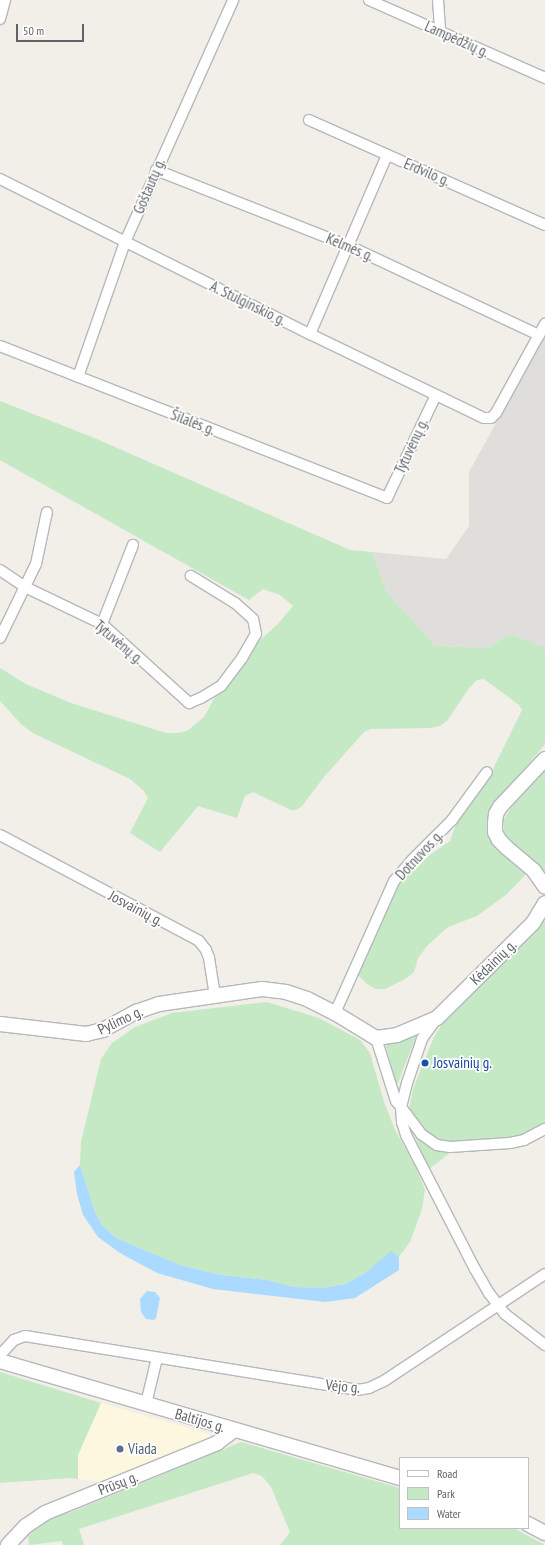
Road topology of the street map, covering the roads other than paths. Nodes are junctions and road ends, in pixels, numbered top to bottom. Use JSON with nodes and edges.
{"nodes":[{"id":1,"x":5,"y":0,"type":"edge"},
{"id":2,"x":233,"y":0,"type":"edge"},
{"id":3,"x":369,"y":0,"type":"edge"},
{"id":4,"x":438,"y":0,"type":"edge"},
{"id":5,"x":0,"y":19,"type":"edge"},
{"id":6,"x":440,"y":32,"type":"junction"},
{"id":7,"x":545,"y":78,"type":"edge"},
{"id":8,"x":309,"y":120,"type":"dead end"},
{"id":9,"x":387,"y":155,"type":"junction"},
{"id":10,"x":156,"y":170,"type":"junction"},
{"id":11,"x":0,"y":179,"type":"edge"},
{"id":12,"x":545,"y":225,"type":"edge"},
{"id":13,"x":125,"y":242,"type":"junction"},
{"id":14,"x":349,"y":246,"type":"junction"},
{"id":15,"x":545,"y":324,"type":"edge"},
{"id":16,"x":310,"y":334,"type":"junction"},
{"id":17,"x":539,"y":336,"type":"junction"},
{"id":18,"x":0,"y":346,"type":"edge"},
{"id":19,"x":78,"y":377,"type":"junction"},
{"id":20,"x":436,"y":395,"type":"junction"},
{"id":21,"x":387,"y":498,"type":"joint"},
{"id":22,"x":47,"y":512,"type":"dead end"},
{"id":23,"x":133,"y":546,"type":"dead end"},
{"id":24,"x":0,"y":570,"type":"edge"},
{"id":25,"x":191,"y":576,"type":"dead end"},
{"id":26,"x":25,"y":587,"type":"junction"},
{"id":27,"x":102,"y":624,"type":"junction"},
{"id":28,"x":0,"y":638,"type":"edge"},
{"id":29,"x":545,"y":759,"type":"edge"},
{"id":30,"x":487,"y":772,"type":"dead end"},
{"id":31,"x":0,"y":835,"type":"edge"},
{"id":32,"x":545,"y":887,"type":"edge"},
{"id":33,"x":545,"y":903,"type":"edge"},
{"id":34,"x":215,"y":995,"type":"junction"},
{"id":35,"x":335,"y":1012,"type":"junction"},
{"id":36,"x":437,"y":1018,"type":"junction"},
{"id":37,"x":0,"y":1024,"type":"edge"},
{"id":38,"x":376,"y":1038,"type":"junction"},
{"id":39,"x":401,"y":1107,"type":"junction"},
{"id":40,"x":545,"y":1129,"type":"edge"},
{"id":41,"x":545,"y":1274,"type":"edge"},
{"id":42,"x":498,"y":1306,"type":"junction"},
{"id":43,"x":545,"y":1345,"type":"edge"},
{"id":44,"x":0,"y":1355,"type":"edge"},
{"id":45,"x":157,"y":1358,"type":"junction"},
{"id":46,"x":0,"y":1361,"type":"edge"},
{"id":47,"x":146,"y":1404,"type":"junction"},
{"id":48,"x":234,"y":1430,"type":"junction"},
{"id":49,"x":399,"y":1478,"type":"edge"},
{"id":50,"x":529,"y":1525,"type":"edge"},
{"id":51,"x":545,"y":1533,"type":"edge"},
{"id":52,"x":0,"y":1542,"type":"edge"},
{"id":53,"x":7,"y":1545,"type":"edge"}],
"edges":[{"from":1,"to":5,"type":"street"},
{"from":2,"to":10,"type":"street","name":"Goštautų g."},
{"from":3,"to":6,"type":"street","name":"Lampėdžių g."},
{"from":4,"to":6,"type":"street"},
{"from":6,"to":7,"type":"street","name":"Lampėdžių g."},
{"from":8,"to":9,"type":"street","name":"Erdvilo g."},
{"from":9,"to":12,"type":"street","name":"Erdvilo g."},
{"from":9,"to":14,"type":"street"},
{"from":10,"to":13,"type":"street","name":"Goštautų g."},
{"from":10,"to":14,"type":"street","name":"Kelmės g."},
{"from":11,"to":13,"type":"street","name":"A. Stulginskio g."},
{"from":13,"to":16,"type":"street","name":"A. Stulginskio g."},
{"from":13,"to":19,"type":"street","name":"Goštautų g."},
{"from":14,"to":16,"type":"street"},
{"from":14,"to":17,"type":"street","name":"Kelmės g."},
{"from":15,"to":17,"type":"street"},
{"from":16,"to":20,"type":"street","name":"A. Stulginskio g."},
{"from":17,"to":20,"type":"street","name":"A. Stulginskio g."},
{"from":18,"to":19,"type":"street","name":"Šilalės g."},
{"from":19,"to":21,"type":"street","name":"Šilalės g."},
{"from":20,"to":21,"type":"street","name":"Tytuvėnų g."},
{"from":22,"to":26,"type":"street"},
{"from":23,"to":27,"type":"street"},
{"from":24,"to":26,"type":"street","name":"Tytuvėnų g."},
{"from":25,"to":27,"type":"street","name":"Tytuvėnų g."},
{"from":26,"to":27,"type":"street","name":"Tytuvėnų g."},
{"from":26,"to":28,"type":"street"},
{"from":29,"to":32,"type":"main road"},
{"from":30,"to":35,"type":"street","name":"Dotnuvos g."},
{"from":31,"to":34,"type":"street","name":"Josvainių g."},
{"from":33,"to":36,"type":"main road","name":"Kėdainių g."},
{"from":34,"to":35,"type":"main road"},
{"from":34,"to":37,"type":"main road","name":"Pylimo g."},
{"from":35,"to":38,"type":"main road"},
{"from":36,"to":38,"type":"main road"},
{"from":36,"to":39,"type":"street"},
{"from":38,"to":39,"type":"street"},
{"from":39,"to":40,"type":"street"},
{"from":39,"to":42,"type":"street"},
{"from":41,"to":42,"type":"street","name":"Vėjo g."},
{"from":42,"to":43,"type":"street"},
{"from":42,"to":45,"type":"street","name":"Vėjo g."},
{"from":44,"to":45,"type":"street","name":"Vėjo g."},
{"from":45,"to":47,"type":"street"},
{"from":46,"to":47,"type":"main road","name":"Baltijos g."},
{"from":47,"to":48,"type":"main road","name":"Baltijos g."},
{"from":48,"to":49,"type":"main road","name":"Baltijos g."},
{"from":48,"to":53,"type":"main road","name":"Prūsų g."},
{"from":50,"to":51,"type":"main road"},
{"from":52,"to":53,"type":"main road","name":"Prūsų g."}]}
